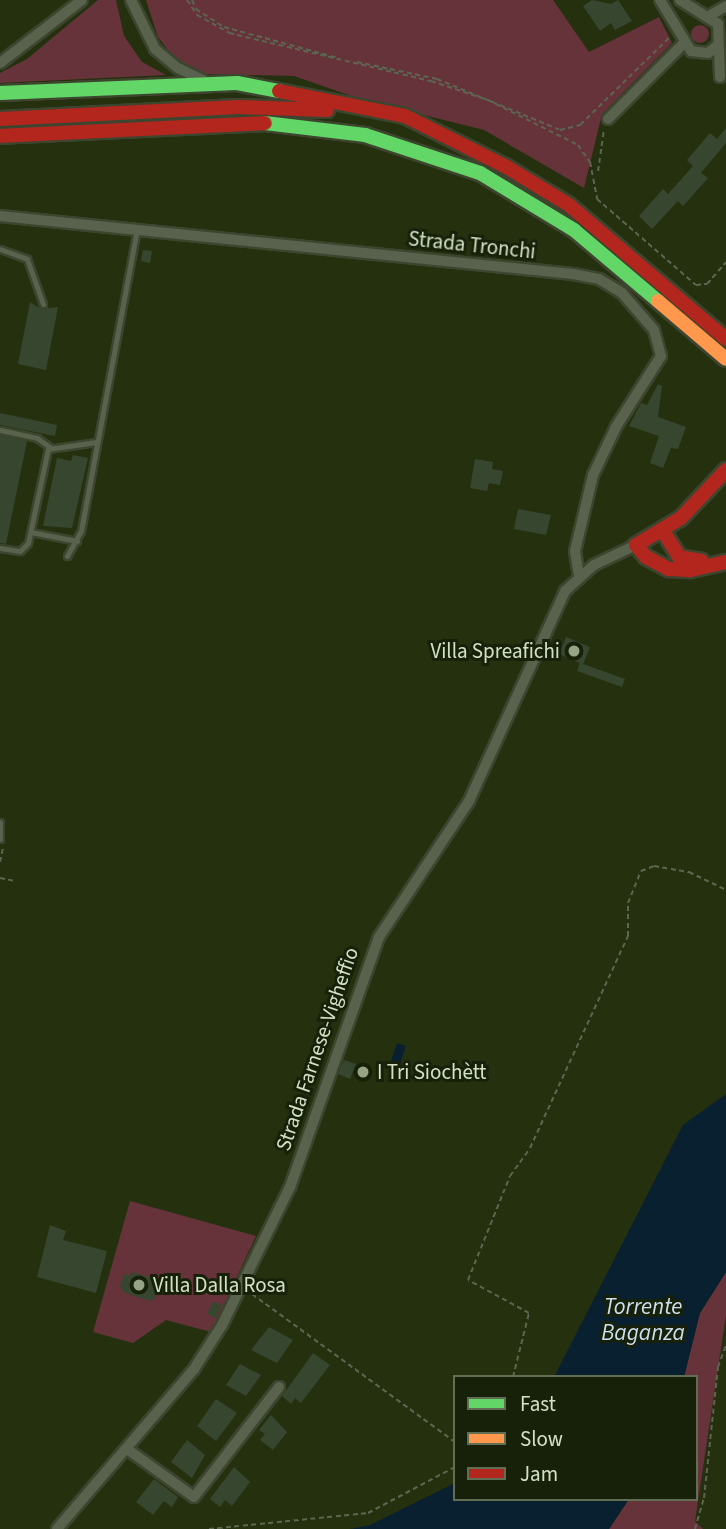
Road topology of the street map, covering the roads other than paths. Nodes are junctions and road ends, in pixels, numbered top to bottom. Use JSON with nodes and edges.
{"nodes":[{"id":1,"x":82,"y":0,"type":"edge"},
{"id":2,"x":131,"y":0,"type":"edge"},
{"id":3,"x":660,"y":0,"type":"edge"},
{"id":4,"x":680,"y":0,"type":"edge"},
{"id":5,"x":726,"y":7,"type":"edge"},
{"id":6,"x":706,"y":15,"type":"junction"},
{"id":7,"x":718,"y":24,"type":"junction"},
{"id":8,"x":680,"y":36,"type":"junction"},
{"id":9,"x":718,"y":46,"type":"junction"},
{"id":10,"x":702,"y":54,"type":"junction"},
{"id":11,"x":0,"y":63,"type":"edge"},
{"id":12,"x":723,"y":80,"type":"edge"},
{"id":13,"x":219,"y":83,"type":"junction"},
{"id":14,"x":0,"y":93,"type":"edge"},
{"id":15,"x":0,"y":119,"type":"edge"},
{"id":16,"x":608,"y":119,"type":"road end"},
{"id":17,"x":0,"y":136,"type":"edge"},
{"id":18,"x":460,"y":145,"type":"junction"},
{"id":19,"x":0,"y":216,"type":"edge"},
{"id":20,"x":138,"y":230,"type":"junction"},
{"id":21,"x":0,"y":248,"type":"edge"},
{"id":22,"x":43,"y":304,"type":"dead end"},
{"id":23,"x":675,"y":318,"type":"junction"},
{"id":24,"x":704,"y":318,"type":"junction"},
{"id":25,"x":726,"y":332,"type":"edge"},
{"id":26,"x":726,"y":339,"type":"edge"},
{"id":27,"x":726,"y":359,"type":"edge"},
{"id":28,"x":726,"y":373,"type":"edge"},
{"id":29,"x":0,"y":430,"type":"edge"},
{"id":30,"x":96,"y":442,"type":"junction"},
{"id":31,"x":50,"y":447,"type":"junction"},
{"id":32,"x":726,"y":470,"type":"edge"},
{"id":33,"x":663,"y":531,"type":"junction"},
{"id":34,"x":30,"y":532,"type":"junction"},
{"id":35,"x":77,"y":541,"type":"junction"},
{"id":36,"x":636,"y":545,"type":"junction"},
{"id":37,"x":0,"y":548,"type":"edge"},
{"id":38,"x":726,"y":554,"type":"edge"},
{"id":39,"x":67,"y":556,"type":"dead end"},
{"id":40,"x":726,"y":562,"type":"edge"},
{"id":41,"x":579,"y":576,"type":"junction"},
{"id":42,"x":0,"y":821,"type":"edge"},
{"id":43,"x":0,"y":839,"type":"edge"},
{"id":44,"x":279,"y":1387,"type":"dead end"},
{"id":45,"x":127,"y":1449,"type":"junction"},
{"id":46,"x":57,"y":1529,"type":"edge"}],
"edges":[{"from":1,"to":11,"type":"street"},
{"from":2,"to":13,"type":"street"},
{"from":3,"to":8,"type":"street"},
{"from":4,"to":6,"type":"street"},
{"from":5,"to":6,"type":"street"},
{"from":5,"to":7,"type":"street"},
{"from":6,"to":7,"type":"street"},
{"from":6,"to":8,"type":"street"},
{"from":7,"to":9,"type":"street"},
{"from":8,"to":10,"type":"street"},
{"from":8,"to":16,"type":"street"},
{"from":9,"to":10,"type":"street"},
{"from":9,"to":12,"type":"street"},
{"from":10,"to":12,"type":"street"},
{"from":13,"to":14,"type":"main road"},
{"from":13,"to":18,"type":"main road"},
{"from":15,"to":18,"type":"main road"},
{"from":17,"to":23,"type":"main road"},
{"from":18,"to":24,"type":"main road"},
{"from":19,"to":20,"type":"street","name":"Strada Tronchi"},
{"from":20,"to":30,"type":"lane"},
{"from":20,"to":41,"type":"street","name":"Strada Tronchi"},
{"from":21,"to":22,"type":"lane"},
{"from":23,"to":27,"type":"main road"},
{"from":23,"to":28,"type":"main road"},
{"from":24,"to":25,"type":"main road"},
{"from":24,"to":26,"type":"main road"},
{"from":29,"to":31,"type":"lane"},
{"from":30,"to":31,"type":"lane"},
{"from":30,"to":35,"type":"lane"},
{"from":31,"to":34,"type":"lane"},
{"from":32,"to":33,"type":"main road","name":"Strada Farnese-Vigheffio"},
{"from":33,"to":36,"type":"main road","name":"Strada Farnese-Vigheffio"},
{"from":33,"to":38,"type":"main road"},
{"from":34,"to":35,"type":"lane"},
{"from":34,"to":37,"type":"lane"},
{"from":35,"to":39,"type":"lane"},
{"from":36,"to":40,"type":"main road"},
{"from":36,"to":41,"type":"street","name":"Strada Farnese-Vigheffio"},
{"from":41,"to":45,"type":"street","name":"Strada Farnese-Vigheffio"},
{"from":42,"to":43,"type":"lane"},
{"from":44,"to":45,"type":"street"},
{"from":45,"to":46,"type":"street","name":"Strada Farnese-Vigheffio"}]}
